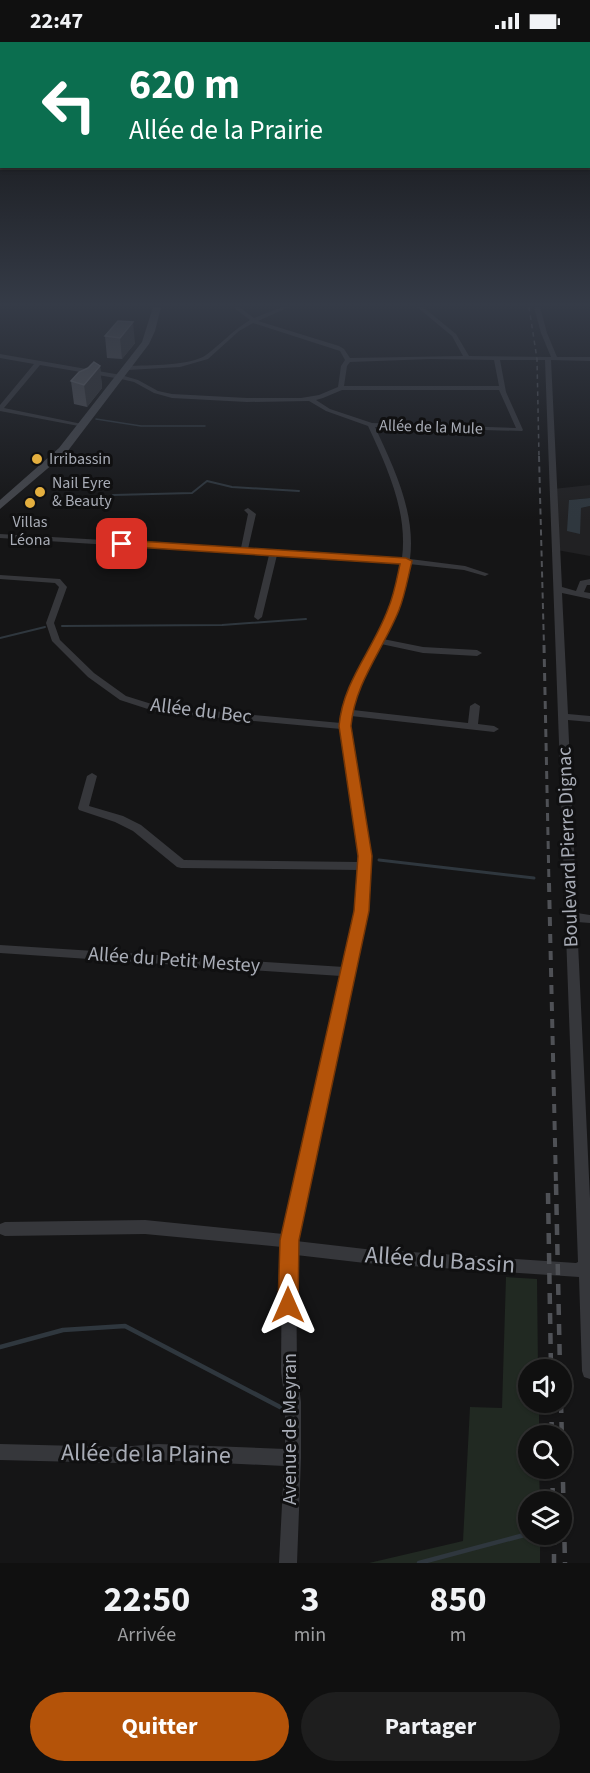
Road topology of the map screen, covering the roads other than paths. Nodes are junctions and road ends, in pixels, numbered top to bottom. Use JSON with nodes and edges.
{"nodes":[{"id":1,"x":26,"y":378,"type":"edge"},
{"id":2,"x":120,"y":378,"type":"edge"},
{"id":3,"x":123,"y":378,"type":"edge"},
{"id":4,"x":342,"y":378,"type":"edge"},
{"id":5,"x":500,"y":378,"type":"edge"},
{"id":6,"x":552,"y":378,"type":"edge"},
{"id":7,"x":341,"y":388,"type":"junction"},
{"id":8,"x":502,"y":388,"type":"junction"},
{"id":9,"x":312,"y":400,"type":"junction"},
{"id":10,"x":0,"y":409,"type":"edge"},
{"id":11,"x":371,"y":425,"type":"junction"},
{"id":12,"x":82,"y":426,"type":"junction"},
{"id":13,"x":0,"y":506,"type":"edge"},
{"id":14,"x":248,"y":510,"type":"dead end"},
{"id":15,"x":0,"y":536,"type":"edge"},
{"id":16,"x":244,"y":551,"type":"junction"},
{"id":17,"x":274,"y":553,"type":"junction"},
{"id":18,"x":406,"y":561,"type":"junction"},
{"id":19,"x":484,"y":574,"type":"dead end"},
{"id":20,"x":0,"y":577,"type":"edge"},
{"id":21,"x":590,"y":582,"type":"edge"},
{"id":22,"x":557,"y":589,"type":"junction"},
{"id":23,"x":580,"y":592,"type":"junction"},
{"id":24,"x":590,"y":596,"type":"edge"},
{"id":25,"x":258,"y":617,"type":"dead end"},
{"id":26,"x":378,"y":641,"type":"junction"},
{"id":27,"x":477,"y":653,"type":"dead end"},
{"id":28,"x":475,"y":706,"type":"dead end"},
{"id":29,"x":346,"y":712,"type":"junction"},
{"id":30,"x":562,"y":717,"type":"junction"},
{"id":31,"x":590,"y":719,"type":"edge"},
{"id":32,"x":345,"y":726,"type":"junction"},
{"id":33,"x":473,"y":726,"type":"junction"},
{"id":34,"x":494,"y":729,"type":"dead end"},
{"id":35,"x":92,"y":776,"type":"dead end"},
{"id":36,"x":365,"y":866,"type":"junction"},
{"id":37,"x":571,"y":917,"type":"junction"},
{"id":38,"x":590,"y":919,"type":"edge"},
{"id":39,"x":0,"y":949,"type":"edge"},
{"id":40,"x":348,"y":972,"type":"junction"},
{"id":41,"x":5,"y":1229,"type":"dead end"},
{"id":42,"x":290,"y":1244,"type":"junction"},
{"id":43,"x":588,"y":1267,"type":"edge"},
{"id":44,"x":590,"y":1371,"type":"edge"},
{"id":45,"x":0,"y":1452,"type":"edge"},
{"id":46,"x":293,"y":1458,"type":"junction"},
{"id":47,"x":288,"y":1563,"type":"edge"}],
"edges":[{"from":1,"to":10,"type":"street"},
{"from":2,"to":12,"type":"main road"},
{"from":3,"to":9,"type":"street"},
{"from":4,"to":7,"type":"street"},
{"from":5,"to":8,"type":"street"},
{"from":6,"to":22,"type":"street","name":"Boulevard Pierre Dignac"},
{"from":7,"to":8,"type":"street"},
{"from":7,"to":9,"type":"street"},
{"from":8,"to":11,"type":"street","name":"Allée de la Mule"},
{"from":9,"to":11,"type":"street","name":"Allée de la Mule"},
{"from":10,"to":12,"type":"street"},
{"from":11,"to":18,"type":"street","name":"Avenue de Meyran"},
{"from":12,"to":13,"type":"main road"},
{"from":14,"to":16,"type":"street"},
{"from":15,"to":16,"type":"street"},
{"from":16,"to":17,"type":"street"},
{"from":17,"to":18,"type":"street"},
{"from":17,"to":25,"type":"street"},
{"from":18,"to":19,"type":"street"},
{"from":18,"to":26,"type":"street","name":"Avenue de Meyran"},
{"from":20,"to":32,"type":"street","name":"Allée du Bec"},
{"from":21,"to":23,"type":"street"},
{"from":22,"to":23,"type":"street"},
{"from":22,"to":30,"type":"street","name":"Boulevard Pierre Dignac"},
{"from":23,"to":24,"type":"street"},
{"from":26,"to":27,"type":"street"},
{"from":26,"to":29,"type":"street","name":"Avenue de Meyran"},
{"from":28,"to":33,"type":"street"},
{"from":29,"to":32,"type":"street","name":"Avenue de Meyran"},
{"from":29,"to":33,"type":"street"},
{"from":30,"to":31,"type":"street"},
{"from":30,"to":37,"type":"street","name":"Boulevard Pierre Dignac"},
{"from":32,"to":36,"type":"street","name":"Avenue de Meyran"},
{"from":33,"to":34,"type":"street"},
{"from":35,"to":36,"type":"street"},
{"from":36,"to":40,"type":"street","name":"Avenue de Meyran"},
{"from":37,"to":38,"type":"street"},
{"from":37,"to":43,"type":"street","name":"Boulevard Pierre Dignac"},
{"from":39,"to":40,"type":"street","name":"Allée du Petit Mestey"},
{"from":40,"to":42,"type":"street","name":"Avenue de Meyran"},
{"from":41,"to":42,"type":"street","name":"Allée du Bassin"},
{"from":42,"to":43,"type":"street","name":"Allée du Bassin"},
{"from":42,"to":46,"type":"street","name":"Avenue de Meyran"},
{"from":43,"to":44,"type":"street","name":"Boulevard Pierre Dignac"},
{"from":45,"to":46,"type":"street","name":"Allée de la Plaine"},
{"from":46,"to":47,"type":"street","name":"Avenue de Meyran"}]}
